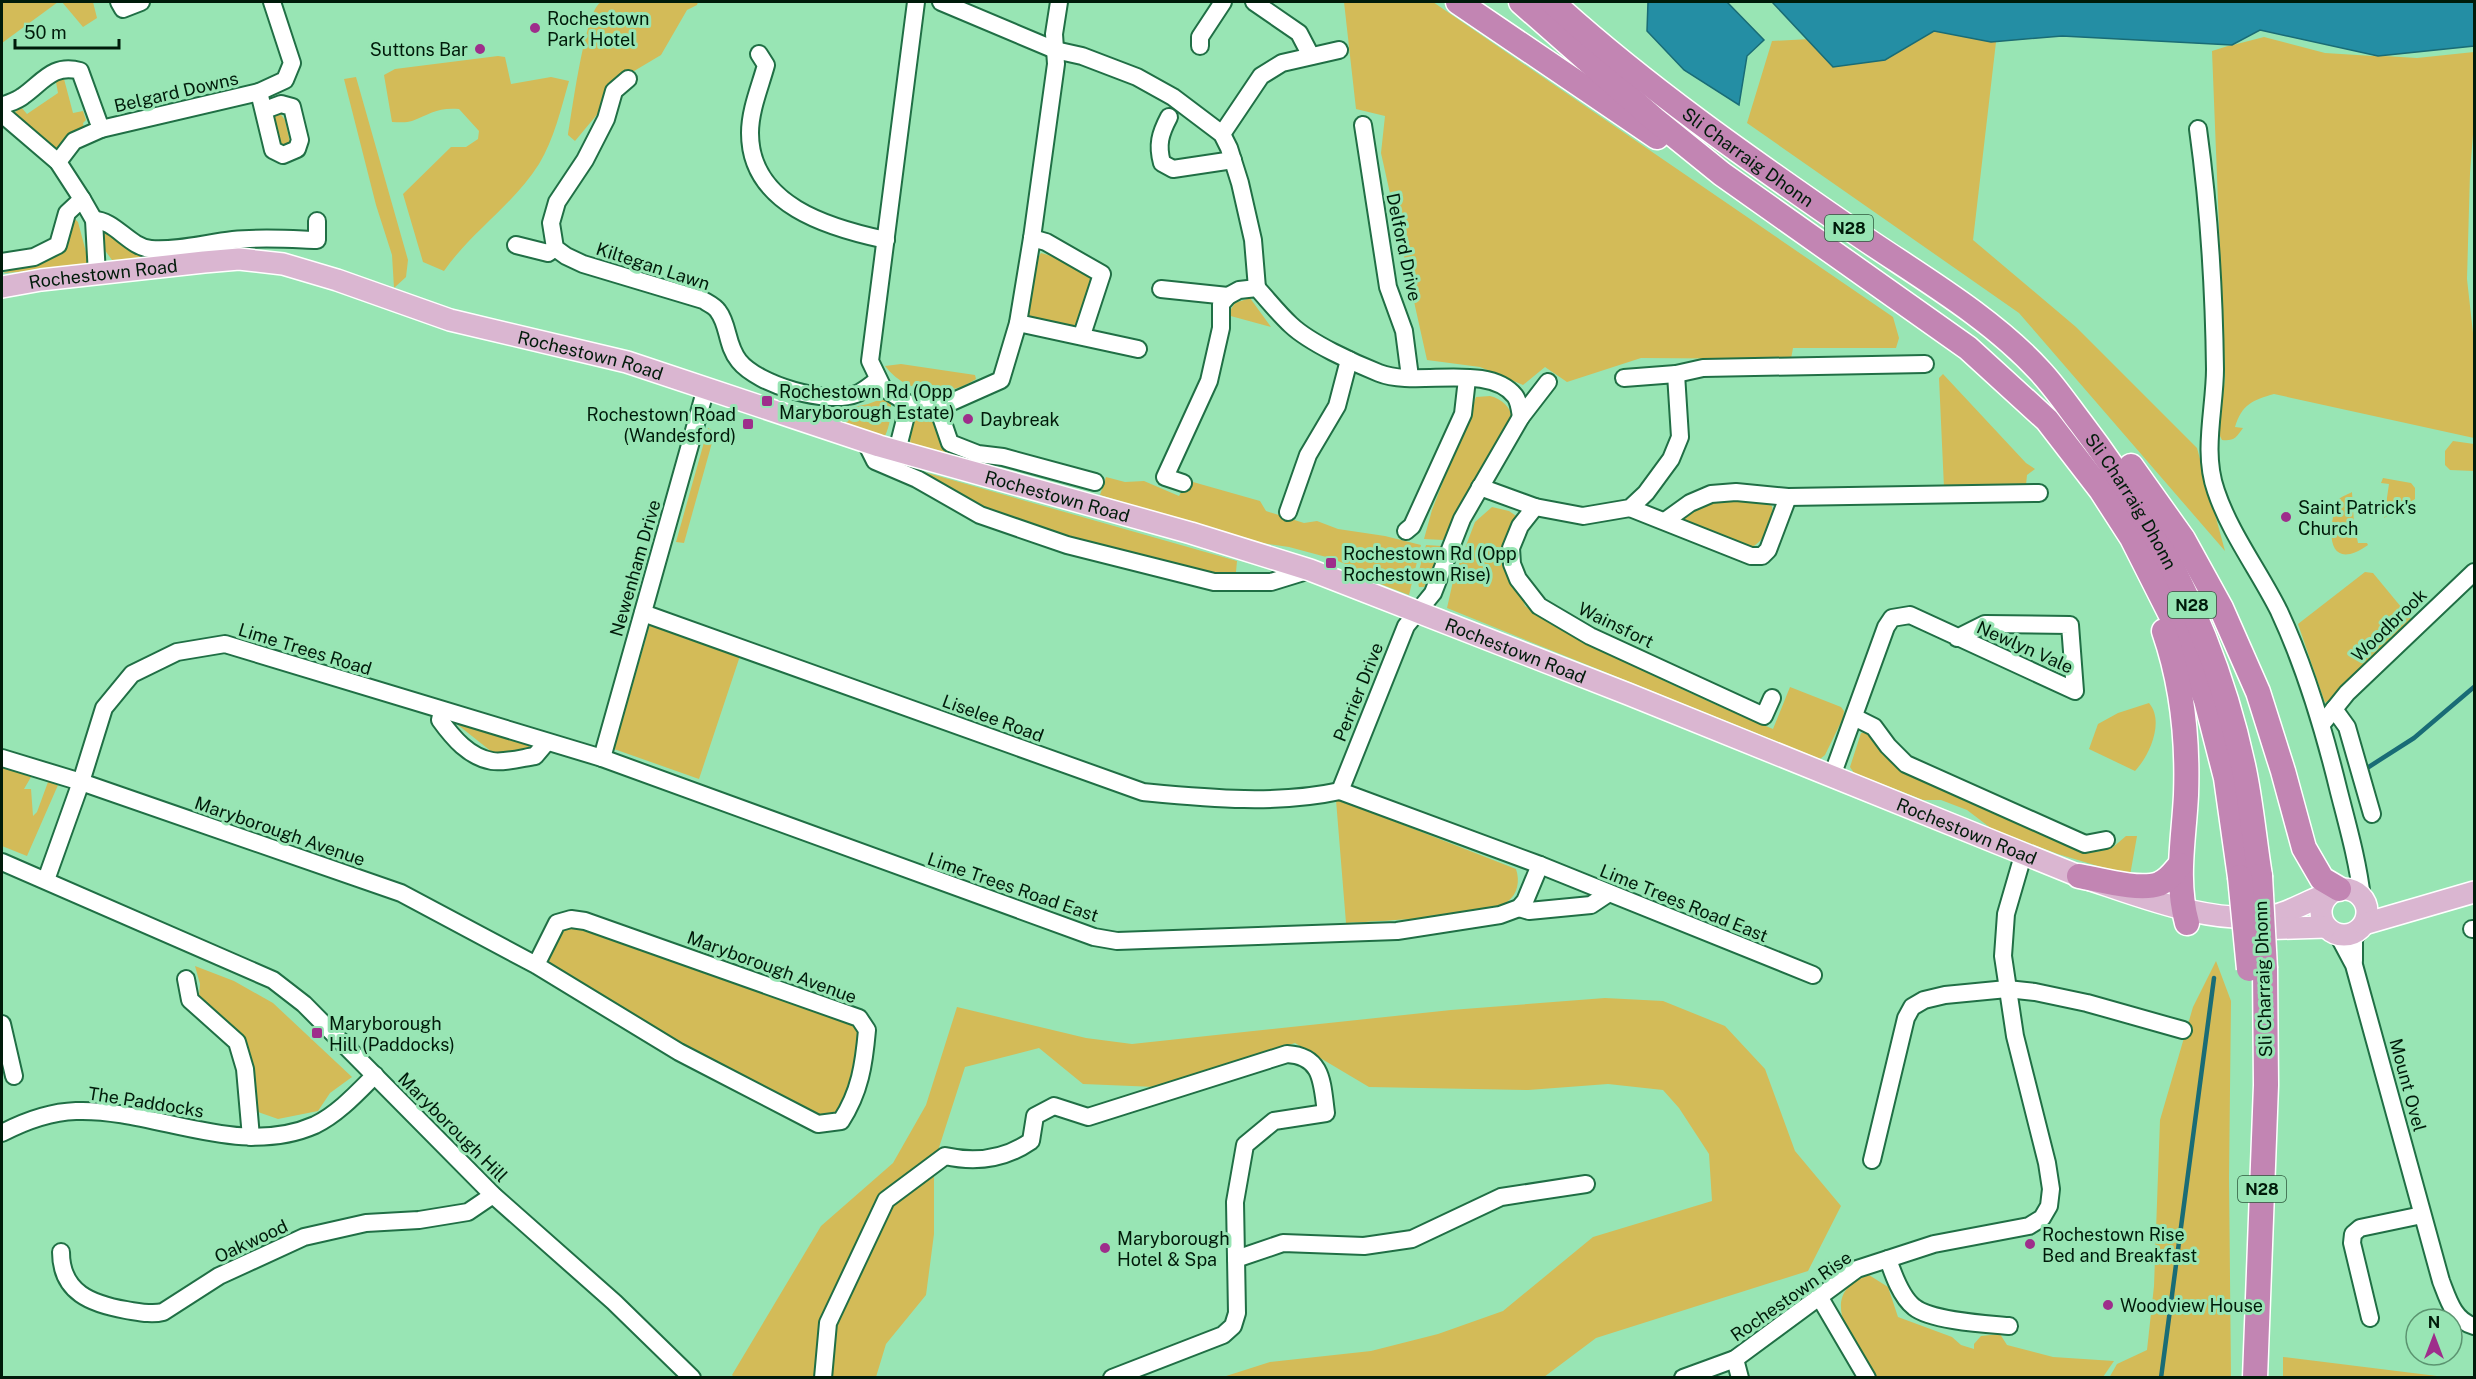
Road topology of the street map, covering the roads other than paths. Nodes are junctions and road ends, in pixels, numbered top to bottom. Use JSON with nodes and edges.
{"nodes":[{"id":1,"x":119,"y":2,"type":"edge"},
{"id":2,"x":141,"y":2,"type":"edge"},
{"id":3,"x":272,"y":2,"type":"edge"},
{"id":4,"x":916,"y":2,"type":"edge"},
{"id":5,"x":941,"y":2,"type":"edge"},
{"id":6,"x":1059,"y":2,"type":"edge"},
{"id":7,"x":1223,"y":2,"type":"edge"},
{"id":8,"x":1254,"y":2,"type":"edge"},
{"id":9,"x":1458,"y":2,"type":"edge"},
{"id":10,"x":1521,"y":2,"type":"edge"},
{"id":11,"x":1552,"y":2,"type":"edge"},
{"id":12,"x":1573,"y":2,"type":"edge"},
{"id":13,"x":1200,"y":46,"type":"dead end"},
{"id":14,"x":1054,"y":50,"type":"junction"},
{"id":15,"x":1339,"y":50,"type":"dead end"},
{"id":16,"x":759,"y":54,"type":"dead end"},
{"id":17,"x":1311,"y":56,"type":"junction"},
{"id":18,"x":628,"y":79,"type":"dead end"},
{"id":19,"x":1656,"y":87,"type":"junction"},
{"id":20,"x":260,"y":92,"type":"junction"},
{"id":21,"x":265,"y":110,"type":"dead end"},
{"id":22,"x":2,"y":115,"type":"edge"},
{"id":23,"x":1169,"y":117,"type":"dead end"},
{"id":24,"x":1363,"y":125,"type":"dead end"},
{"id":25,"x":101,"y":129,"type":"junction"},
{"id":26,"x":2198,"y":129,"type":"dead end"},
{"id":27,"x":1222,"y":134,"type":"junction"},
{"id":28,"x":1233,"y":160,"type":"junction"},
{"id":29,"x":58,"y":162,"type":"junction"},
{"id":30,"x":1722,"y":174,"type":"junction"},
{"id":31,"x":82,"y":199,"type":"junction"},
{"id":32,"x":94,"y":220,"type":"junction"},
{"id":33,"x":317,"y":221,"type":"dead end"},
{"id":34,"x":1032,"y":238,"type":"junction"},
{"id":35,"x":886,"y":240,"type":"junction"},
{"id":36,"x":516,"y":245,"type":"dead end"},
{"id":37,"x":555,"y":248,"type":"junction"},
{"id":38,"x":2,"y":262,"type":"edge"},
{"id":39,"x":97,"y":275,"type":"junction"},
{"id":40,"x":2,"y":286,"type":"edge"},
{"id":41,"x":1257,"y":288,"type":"junction"},
{"id":42,"x":1161,"y":289,"type":"dead end"},
{"id":43,"x":1228,"y":296,"type":"junction"},
{"id":44,"x":1018,"y":323,"type":"junction"},
{"id":45,"x":1082,"y":336,"type":"junction"},
{"id":46,"x":1138,"y":349,"type":"dead end"},
{"id":47,"x":1349,"y":360,"type":"junction"},
{"id":48,"x":1925,"y":364,"type":"dead end"},
{"id":49,"x":2040,"y":371,"type":"junction"},
{"id":50,"x":1676,"y":374,"type":"junction"},
{"id":51,"x":1410,"y":377,"type":"junction"},
{"id":52,"x":1467,"y":378,"type":"junction"},
{"id":53,"x":1624,"y":378,"type":"dead end"},
{"id":54,"x":1548,"y":382,"type":"dead end"},
{"id":55,"x":706,"y":388,"type":"junction"},
{"id":56,"x":883,"y":388,"type":"junction"},
{"id":57,"x":909,"y":404,"type":"junction"},
{"id":58,"x":938,"y":408,"type":"junction"},
{"id":59,"x":1521,"y":417,"type":"junction"},
{"id":60,"x":865,"y":441,"type":"junction"},
{"id":61,"x":897,"y":451,"type":"junction"},
{"id":62,"x":1095,"y":482,"type":"dead end"},
{"id":63,"x":1183,"y":483,"type":"dead end"},
{"id":64,"x":1480,"y":487,"type":"junction"},
{"id":65,"x":2039,"y":493,"type":"dead end"},
{"id":66,"x":1788,"y":497,"type":"junction"},
{"id":67,"x":1535,"y":507,"type":"junction"},
{"id":68,"x":1630,"y":508,"type":"junction"},
{"id":69,"x":1288,"y":512,"type":"dead end"},
{"id":70,"x":1665,"y":521,"type":"junction"},
{"id":71,"x":1406,"y":531,"type":"dead end"},
{"id":72,"x":2132,"y":538,"type":"junction"},
{"id":73,"x":1310,"y":570,"type":"junction"},
{"id":74,"x":2475,"y":572,"type":"edge"},
{"id":75,"x":1417,"y":610,"type":"junction"},
{"id":76,"x":643,"y":613,"type":"junction"},
{"id":77,"x":1957,"y":638,"type":"junction"},
{"id":78,"x":1772,"y":698,"type":"dead end"},
{"id":79,"x":2334,"y":710,"type":"junction"},
{"id":80,"x":442,"y":711,"type":"junction"},
{"id":81,"x":1854,"y":717,"type":"junction"},
{"id":82,"x":2322,"y":724,"type":"junction"},
{"id":83,"x":546,"y":743,"type":"junction"},
{"id":84,"x":2,"y":758,"type":"edge"},
{"id":85,"x":605,"y":759,"type":"junction"},
{"id":86,"x":1832,"y":776,"type":"junction"},
{"id":87,"x":81,"y":782,"type":"junction"},
{"id":88,"x":1340,"y":791,"type":"junction"},
{"id":89,"x":2372,"y":814,"type":"dead end"},
{"id":90,"x":2106,"y":840,"type":"dead end"},
{"id":91,"x":2024,"y":852,"type":"junction"},
{"id":92,"x":2,"y":862,"type":"edge"},
{"id":93,"x":1540,"y":865,"type":"junction"},
{"id":94,"x":2180,"y":865,"type":"junction"},
{"id":95,"x":2079,"y":876,"type":"junction"},
{"id":96,"x":2250,"y":876,"type":"junction"},
{"id":97,"x":46,"y":880,"type":"junction"},
{"id":98,"x":2475,"y":892,"type":"edge"},
{"id":99,"x":1609,"y":893,"type":"junction"},
{"id":100,"x":2348,"y":894,"type":"junction"},
{"id":101,"x":2426,"y":905,"type":"junction"},
{"id":102,"x":1519,"y":908,"type":"junction"},
{"id":103,"x":2185,"y":916,"type":"junction"},
{"id":104,"x":2347,"y":929,"type":"junction"},
{"id":105,"x":536,"y":965,"type":"junction"},
{"id":106,"x":1813,"y":975,"type":"dead end"},
{"id":107,"x":186,"y":979,"type":"dead end"},
{"id":108,"x":2007,"y":989,"type":"junction"},
{"id":109,"x":2,"y":1024,"type":"edge"},
{"id":110,"x":2183,"y":1030,"type":"dead end"},
{"id":111,"x":375,"y":1075,"type":"junction"},
{"id":112,"x":14,"y":1076,"type":"dead end"},
{"id":113,"x":2,"y":1133,"type":"edge"},
{"id":114,"x":251,"y":1137,"type":"junction"},
{"id":115,"x":1872,"y":1160,"type":"dead end"},
{"id":116,"x":1586,"y":1184,"type":"dead end"},
{"id":117,"x":493,"y":1195,"type":"junction"},
{"id":118,"x":2422,"y":1215,"type":"junction"},
{"id":119,"x":61,"y":1252,"type":"dead end"},
{"id":120,"x":1236,"y":1258,"type":"junction"},
{"id":121,"x":1888,"y":1258,"type":"junction"},
{"id":122,"x":1820,"y":1298,"type":"junction"},
{"id":123,"x":2370,"y":1317,"type":"dead end"},
{"id":124,"x":2009,"y":1326,"type":"dead end"},
{"id":125,"x":2475,"y":1326,"type":"edge"},
{"id":126,"x":1735,"y":1359,"type":"junction"},
{"id":127,"x":692,"y":1377,"type":"edge"},
{"id":128,"x":824,"y":1377,"type":"edge"},
{"id":129,"x":1112,"y":1377,"type":"edge"},
{"id":130,"x":1683,"y":1377,"type":"edge"},
{"id":131,"x":1740,"y":1377,"type":"edge"},
{"id":132,"x":1867,"y":1377,"type":"edge"},
{"id":133,"x":2255,"y":1377,"type":"edge"}],
"edges":[{"from":1,"to":2,"type":"street"},
{"from":3,"to":20,"type":"street","name":"Belgard Downs"},
{"from":4,"to":35,"type":"street"},
{"from":5,"to":14,"type":"street"},
{"from":6,"to":14,"type":"street"},
{"from":7,"to":13,"type":"street"},
{"from":8,"to":17,"type":"street"},
{"from":9,"to":30,"type":"highway","number":"N28"},
{"from":10,"to":30,"type":"highway","number":"N28"},
{"from":11,"to":19,"type":"highway","number":"N28"},
{"from":12,"to":19,"type":"highway"},
{"from":14,"to":27,"type":"street"},
{"from":14,"to":34,"type":"street"},
{"from":15,"to":17,"type":"street"},
{"from":16,"to":35,"type":"street"},
{"from":17,"to":27,"type":"street"},
{"from":18,"to":37,"type":"street"},
{"from":19,"to":49,"type":"highway","name":"Sli Charraig Dhonn","number":"N28"},
{"from":20,"to":21,"type":"street","name":"Belgard Downs"},
{"from":20,"to":25,"type":"street","name":"Belgard Downs"},
{"from":22,"to":25,"type":"street","name":"Belgard Downs"},
{"from":22,"to":29,"type":"street","name":"Belgard Downs"},
{"from":23,"to":28,"type":"street"},
{"from":24,"to":51,"type":"street","name":"Delford Drive"},
{"from":25,"to":29,"type":"street","name":"Belgard Downs"},
{"from":26,"to":82,"type":"street"},
{"from":27,"to":28,"type":"street"},
{"from":28,"to":41,"type":"street"},
{"from":29,"to":31,"type":"street","name":"Belgard Downs"},
{"from":30,"to":72,"type":"highway","name":"Sli Charraig Dhonn","number":"N28"},
{"from":31,"to":32,"type":"street","name":"Belgard Downs"},
{"from":31,"to":38,"type":"street"},
{"from":32,"to":33,"type":"street"},
{"from":32,"to":39,"type":"street","name":"Belgard Downs"},
{"from":34,"to":44,"type":"street"},
{"from":34,"to":45,"type":"street"},
{"from":35,"to":56,"type":"street"},
{"from":36,"to":37,"type":"street"},
{"from":37,"to":56,"type":"street","name":"Kiltegan Lawn"},
{"from":39,"to":40,"type":"main road","name":"Rochestown Road"},
{"from":39,"to":55,"type":"main road","name":"Rochestown Road"},
{"from":41,"to":43,"type":"street"},
{"from":41,"to":47,"type":"street"},
{"from":42,"to":43,"type":"street"},
{"from":43,"to":63,"type":"street"},
{"from":44,"to":45,"type":"street"},
{"from":44,"to":58,"type":"street"},
{"from":45,"to":46,"type":"street"},
{"from":47,"to":51,"type":"street"},
{"from":47,"to":69,"type":"street"},
{"from":48,"to":50,"type":"street"},
{"from":49,"to":96,"type":"highway","name":"Sli Charraig Dhonn","number":"N28"},
{"from":49,"to":100,"type":"highway"},
{"from":50,"to":53,"type":"street"},
{"from":50,"to":68,"type":"street"},
{"from":51,"to":52,"type":"street"},
{"from":52,"to":59,"type":"street"},
{"from":52,"to":71,"type":"street"},
{"from":54,"to":59,"type":"street","name":"Perrier Drive"},
{"from":55,"to":60,"type":"main road","name":"Rochestown Road"},
{"from":55,"to":76,"type":"street","name":"Newenham Drive"},
{"from":56,"to":57,"type":"street"},
{"from":57,"to":58,"type":"street"},
{"from":57,"to":61,"type":"street"},
{"from":58,"to":62,"type":"street"},
{"from":59,"to":64,"type":"street","name":"Perrier Drive"},
{"from":60,"to":61,"type":"main road","name":"Rochestown Road"},
{"from":60,"to":73,"type":"street"},
{"from":61,"to":73,"type":"main road","name":"Rochestown Road"},
{"from":64,"to":67,"type":"street"},
{"from":64,"to":75,"type":"street","name":"Perrier Drive"},
{"from":65,"to":66,"type":"street"},
{"from":66,"to":70,"type":"street"},
{"from":66,"to":70,"type":"street"},
{"from":67,"to":68,"type":"street"},
{"from":67,"to":78,"type":"street","name":"Wainsfort"},
{"from":68,"to":70,"type":"street"},
{"from":72,"to":94,"type":"highway"},
{"from":72,"to":96,"type":"highway","name":"Sli Charraig Dhonn","number":"N28"},
{"from":73,"to":75,"type":"main road","name":"Rochestown Road"},
{"from":74,"to":79,"type":"street","name":"Woodbrook"},
{"from":75,"to":86,"type":"main road","name":"Rochestown Road"},
{"from":75,"to":88,"type":"street","name":"Perrier Drive"},
{"from":76,"to":85,"type":"street","name":"Newenham Drive"},
{"from":76,"to":88,"type":"street","name":"Liselee Road"},
{"from":77,"to":77,"type":"street","name":"Newlyn Vale"},
{"from":77,"to":81,"type":"street","name":"Newlyn Vale"},
{"from":79,"to":82,"type":"street","name":"Woodbrook"},
{"from":79,"to":89,"type":"street"},
{"from":80,"to":83,"type":"street","name":"Lime Trees Road"},
{"from":80,"to":83,"type":"street"},
{"from":80,"to":87,"type":"street","name":"Lime Trees Road"},
{"from":81,"to":86,"type":"street","name":"Newlyn Vale"},
{"from":81,"to":90,"type":"street"},
{"from":82,"to":100,"type":"street"},
{"from":83,"to":85,"type":"street","name":"Lime Trees Road"},
{"from":84,"to":87,"type":"street","name":"Maryborough Avenue"},
{"from":85,"to":102,"type":"street","name":"Lime Trees Road East"},
{"from":86,"to":91,"type":"main road","name":"Rochestown Road"},
{"from":87,"to":97,"type":"street","name":"Lime Trees Road"},
{"from":87,"to":105,"type":"street","name":"Maryborough Avenue"},
{"from":88,"to":93,"type":"street","name":"Lime Trees Road East"},
{"from":91,"to":95,"type":"main road","name":"Rochestown Road"},
{"from":91,"to":108,"type":"street","name":"Rochestown Rise"},
{"from":92,"to":97,"type":"street","name":"Maryborough Hill"},
{"from":93,"to":99,"type":"street","name":"Lime Trees Road East"},
{"from":93,"to":102,"type":"street"},
{"from":94,"to":95,"type":"highway"},
{"from":94,"to":103,"type":"highway"},
{"from":95,"to":103,"type":"main road","name":"Rochestown Road"},
{"from":96,"to":133,"type":"highway","name":"Sli Charraig Dhonn","number":"N28","bridge":true},
{"from":97,"to":111,"type":"street","name":"Maryborough Hill"},
{"from":98,"to":101,"type":"main road","name":"Rochestown Road"},
{"from":99,"to":102,"type":"street","name":"Lime Trees Road East"},
{"from":99,"to":106,"type":"street","name":"Lime Trees Road East"},
{"from":100,"to":101,"type":"main road","name":"Rochestown Road"},
{"from":100,"to":103,"type":"main road","name":"Rochestown Road"},
{"from":100,"to":104,"type":"main road"},
{"from":100,"to":104,"type":"main road"},
{"from":101,"to":104,"type":"main road","name":"Rochestown Road"},
{"from":103,"to":104,"type":"main road","name":"Rochestown Road"},
{"from":104,"to":118,"type":"street","name":"Mount Ovel"},
{"from":105,"to":105,"type":"street","name":"Maryborough Avenue"},
{"from":107,"to":114,"type":"street"},
{"from":108,"to":110,"type":"street"},
{"from":108,"to":115,"type":"street"},
{"from":108,"to":121,"type":"street","name":"Rochestown Rise"},
{"from":109,"to":112,"type":"street"},
{"from":111,"to":114,"type":"street","name":"The Paddocks"},
{"from":111,"to":117,"type":"street","name":"Maryborough Hill"},
{"from":113,"to":114,"type":"street","name":"The Paddocks"},
{"from":116,"to":120,"type":"street"},
{"from":117,"to":119,"type":"street","name":"Oakwood"},
{"from":117,"to":127,"type":"street","name":"Maryborough Hill"},
{"from":118,"to":123,"type":"street"},
{"from":118,"to":125,"type":"street","name":"Mount Ovel"},
{"from":120,"to":128,"type":"street"},
{"from":120,"to":129,"type":"street"},
{"from":121,"to":122,"type":"street","name":"Rochestown Rise"},
{"from":121,"to":124,"type":"street"},
{"from":122,"to":126,"type":"street","name":"Rochestown Rise"},
{"from":122,"to":132,"type":"street"},
{"from":126,"to":130,"type":"street","name":"Rochestown Rise"},
{"from":126,"to":131,"type":"street"}]}
